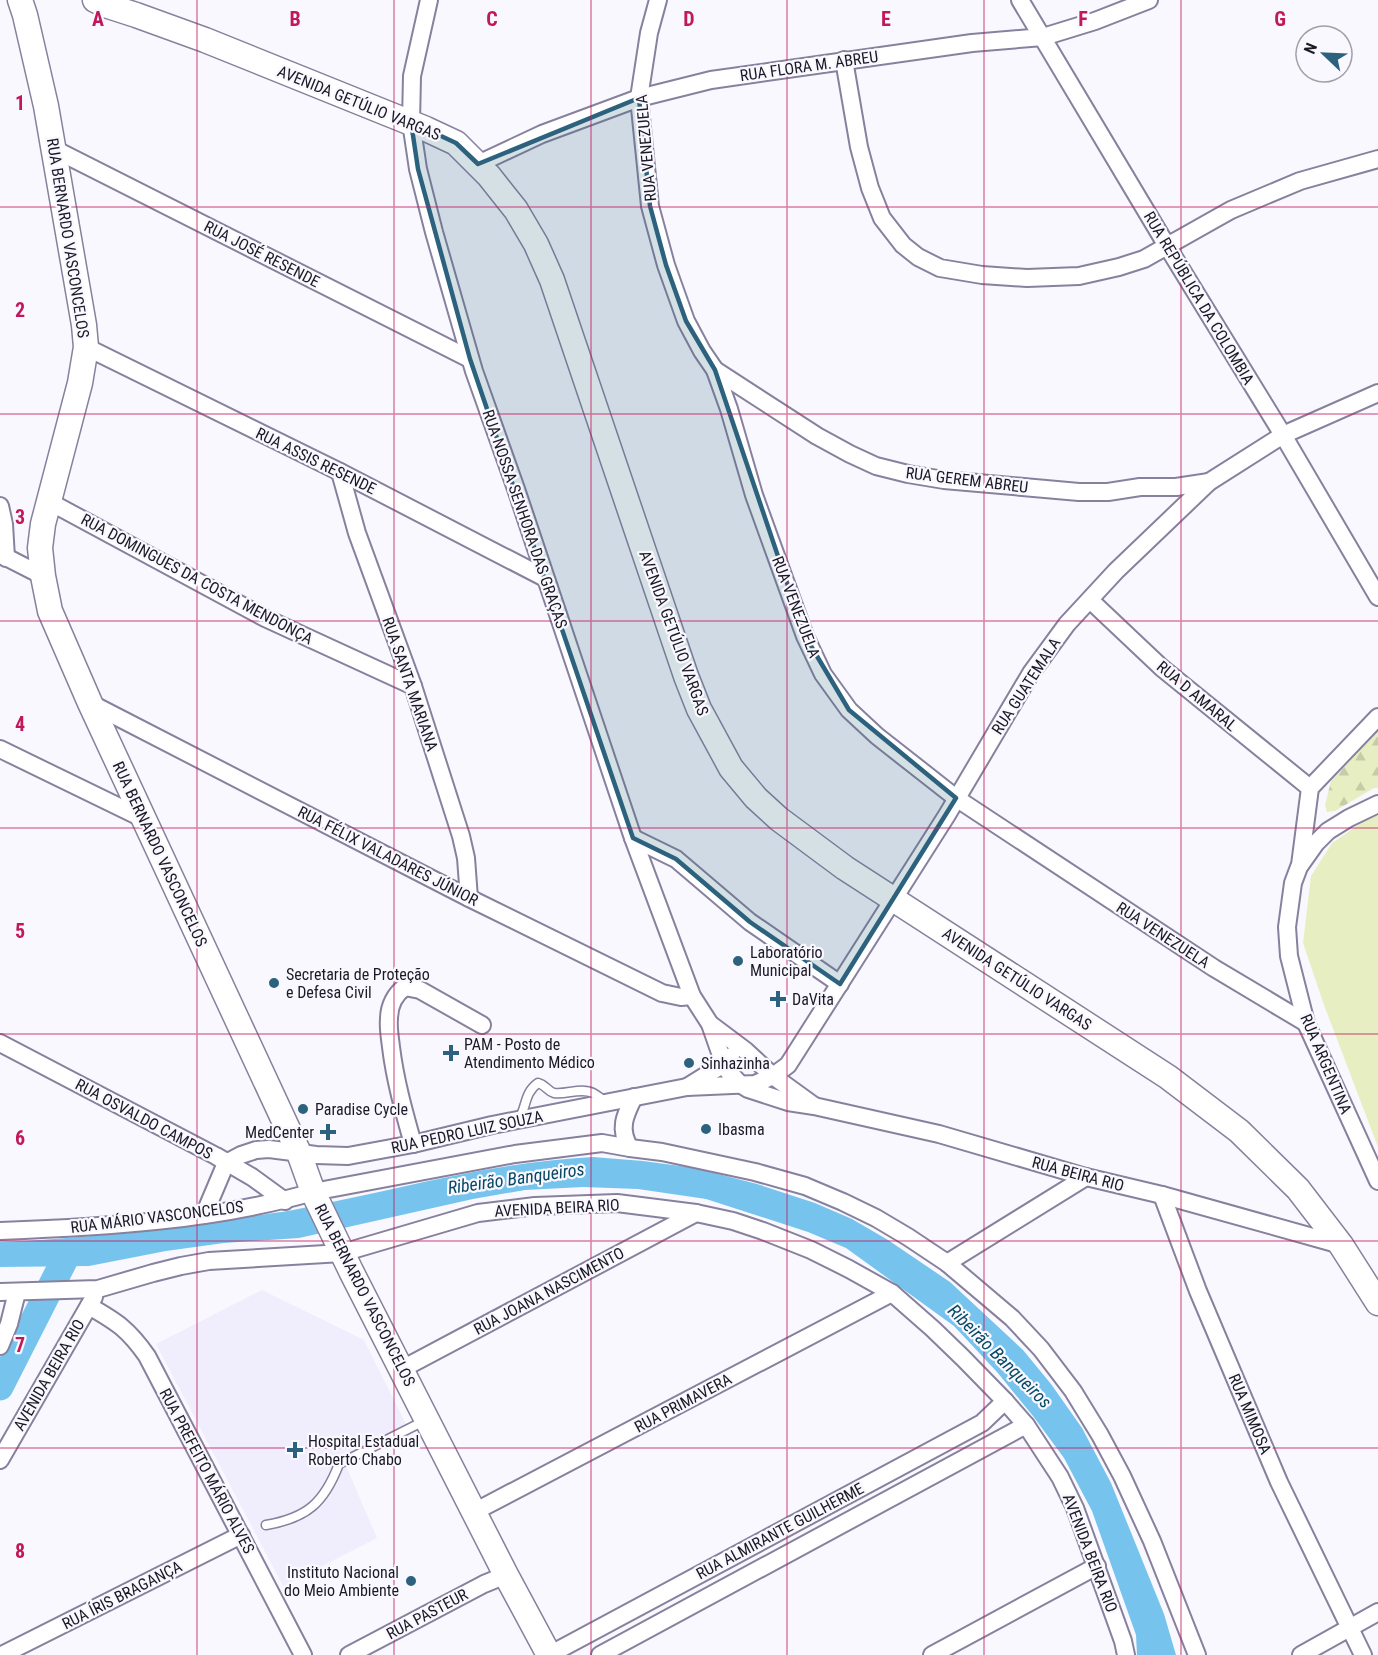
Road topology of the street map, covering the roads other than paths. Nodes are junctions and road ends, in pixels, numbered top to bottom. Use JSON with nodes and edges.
{"nodes":[{"id":1,"x":95,"y":0,"type":"edge"},
{"id":2,"x":429,"y":0,"type":"edge"},
{"id":3,"x":657,"y":0,"type":"edge"},
{"id":4,"x":1020,"y":0,"type":"edge"},
{"id":5,"x":1149,"y":0,"type":"edge"},
{"id":6,"x":25,"y":5,"type":"edge"},
{"id":7,"x":127,"y":7,"type":"edge"},
{"id":8,"x":1043,"y":37,"type":"junction"},
{"id":9,"x":844,"y":60,"type":"junction"},
{"id":10,"x":639,"y":98,"type":"junction"},
{"id":11,"x":411,"y":122,"type":"junction"},
{"id":12,"x":54,"y":149,"type":"junction"},
{"id":13,"x":1378,"y":159,"type":"edge"},
{"id":14,"x":478,"y":164,"type":"junction"},
{"id":15,"x":1167,"y":246,"type":"junction"},
{"id":16,"x":86,"y":347,"type":"junction"},
{"id":17,"x":470,"y":359,"type":"junction"},
{"id":18,"x":715,"y":370,"type":"junction"},
{"id":19,"x":1378,"y":393,"type":"edge"},
{"id":20,"x":1283,"y":435,"type":"junction"},
{"id":21,"x":340,"y":472,"type":"junction"},
{"id":22,"x":1209,"y":482,"type":"junction"},
{"id":23,"x":48,"y":501,"type":"junction"},
{"id":24,"x":0,"y":506,"type":"edge"},
{"id":25,"x":3,"y":556,"type":"edge"},
{"id":26,"x":42,"y":576,"type":"junction"},
{"id":27,"x":545,"y":578,"type":"junction"},
{"id":28,"x":1378,"y":597,"type":"edge"},
{"id":29,"x":1090,"y":600,"type":"junction"},
{"id":30,"x":413,"y":686,"type":"junction"},
{"id":31,"x":90,"y":703,"type":"junction"},
{"id":32,"x":1378,"y":717,"type":"edge"},
{"id":33,"x":0,"y":749,"type":"edge"},
{"id":34,"x":1310,"y":788,"type":"junction"},
{"id":35,"x":956,"y":798,"type":"junction"},
{"id":36,"x":1378,"y":804,"type":"edge"},
{"id":37,"x":144,"y":819,"type":"junction"},
{"id":38,"x":633,"y":838,"type":"junction"},
{"id":39,"x":1299,"y":867,"type":"junction"},
{"id":40,"x":469,"y":898,"type":"junction"},
{"id":41,"x":892,"y":900,"type":"junction"},
{"id":42,"x":840,"y":984,"type":"junction"},
{"id":43,"x":692,"y":996,"type":"junction"},
{"id":44,"x":1306,"y":1023,"type":"junction"},
{"id":45,"x":710,"y":1024,"type":"junction"},
{"id":46,"x":482,"y":1025,"type":"dead end"},
{"id":47,"x":0,"y":1043,"type":"edge"},
{"id":48,"x":751,"y":1056,"type":"junction"},
{"id":49,"x":724,"y":1064,"type":"junction"},
{"id":50,"x":773,"y":1076,"type":"junction"},
{"id":51,"x":740,"y":1084,"type":"junction"},
{"id":52,"x":687,"y":1087,"type":"junction"},
{"id":53,"x":634,"y":1097,"type":"junction"},
{"id":54,"x":608,"y":1103,"type":"junction"},
{"id":55,"x":814,"y":1106,"type":"junction"},
{"id":56,"x":510,"y":1122,"type":"junction"},
{"id":57,"x":602,"y":1143,"type":"junction"},
{"id":58,"x":413,"y":1144,"type":"junction"},
{"id":59,"x":630,"y":1148,"type":"junction"},
{"id":60,"x":299,"y":1153,"type":"junction"},
{"id":61,"x":226,"y":1163,"type":"junction"},
{"id":62,"x":1086,"y":1177,"type":"junction"},
{"id":63,"x":1378,"y":1181,"type":"edge"},
{"id":64,"x":315,"y":1195,"type":"junction"},
{"id":65,"x":1162,"y":1196,"type":"junction"},
{"id":66,"x":285,"y":1201,"type":"junction"},
{"id":67,"x":696,"y":1213,"type":"junction"},
{"id":68,"x":204,"y":1215,"type":"junction"},
{"id":69,"x":0,"y":1231,"type":"edge"},
{"id":70,"x":1341,"y":1245,"type":"junction"},
{"id":71,"x":339,"y":1246,"type":"junction"},
{"id":72,"x":947,"y":1263,"type":"junction"},
{"id":73,"x":98,"y":1290,"type":"junction"},
{"id":74,"x":0,"y":1292,"type":"edge"},
{"id":75,"x":22,"y":1292,"type":"junction"},
{"id":76,"x":892,"y":1293,"type":"junction"},
{"id":77,"x":1378,"y":1303,"type":"edge"},
{"id":78,"x":89,"y":1306,"type":"junction"},
{"id":79,"x":0,"y":1346,"type":"edge"},
{"id":80,"x":402,"y":1369,"type":"junction"},
{"id":81,"x":1005,"y":1401,"type":"junction"},
{"id":82,"x":427,"y":1419,"type":"junction"},
{"id":83,"x":1026,"y":1425,"type":"junction"},
{"id":84,"x":0,"y":1460,"type":"edge"},
{"id":85,"x":474,"y":1512,"type":"junction"},
{"id":86,"x":266,"y":1525,"type":"dead end"},
{"id":87,"x":241,"y":1535,"type":"junction"},
{"id":88,"x":1097,"y":1566,"type":"junction"},
{"id":89,"x":506,"y":1575,"type":"junction"},
{"id":90,"x":1378,"y":1612,"type":"edge"},
{"id":91,"x":1350,"y":1628,"type":"junction"},
{"id":92,"x":2,"y":1655,"type":"edge"},
{"id":93,"x":303,"y":1655,"type":"edge"},
{"id":94,"x":349,"y":1655,"type":"edge"},
{"id":95,"x":549,"y":1655,"type":"edge"},
{"id":96,"x":600,"y":1655,"type":"edge"},
{"id":97,"x":932,"y":1655,"type":"edge"},
{"id":98,"x":1126,"y":1655,"type":"edge"},
{"id":99,"x":1197,"y":1655,"type":"edge"},
{"id":100,"x":1301,"y":1655,"type":"edge"},
{"id":101,"x":1363,"y":1655,"type":"edge"}],
"edges":[{"from":1,"to":7,"type":"main road","name":"AVENIDA GETÚLIO VARGAS"},
{"from":2,"to":11,"type":"street","name":"RUA NOSSA SENHORA DAS GRAÇAS"},
{"from":3,"to":10,"type":"street","name":"RUA VENEZUELA"},
{"from":4,"to":8,"type":"street","name":"RUA REPÚBLICA DA COLOMBIA"},
{"from":5,"to":8,"type":"street","name":"RUA FLORA M. ABREU"},
{"from":6,"to":12,"type":"main road","name":"RUA BERNARDO VASCONCELOS"},
{"from":7,"to":11,"type":"main road","name":"AVENIDA GETÚLIO VARGAS"},
{"from":8,"to":9,"type":"street","name":"RUA FLORA M. ABREU"},
{"from":8,"to":15,"type":"street","name":"RUA REPÚBLICA DA COLOMBIA"},
{"from":9,"to":10,"type":"street","name":"RUA FLORA M. ABREU"},
{"from":9,"to":15,"type":"street"},
{"from":10,"to":14,"type":"street","name":"RUA FLORA M. ABREU"},
{"from":10,"to":18,"type":"street","name":"RUA VENEZUELA"},
{"from":11,"to":14,"type":"main road","name":"AVENIDA GETÚLIO VARGAS"},
{"from":11,"to":17,"type":"street","name":"RUA NOSSA SENHORA DAS GRAÇAS"},
{"from":12,"to":16,"type":"main road","name":"RUA BERNARDO VASCONCELOS"},
{"from":12,"to":17,"type":"street","name":"RUA JOSÉ RESENDE"},
{"from":13,"to":15,"type":"street"},
{"from":14,"to":41,"type":"main road","name":"AVENIDA GETÚLIO VARGAS"},
{"from":15,"to":20,"type":"street","name":"RUA REPÚBLICA DA COLOMBIA"},
{"from":16,"to":21,"type":"street","name":"RUA ASSIS RESENDE"},
{"from":16,"to":23,"type":"main road","name":"RUA BERNARDO VASCONCELOS"},
{"from":17,"to":27,"type":"street","name":"RUA NOSSA SENHORA DAS GRAÇAS"},
{"from":18,"to":22,"type":"street","name":"RUA GEREM ABREU"},
{"from":18,"to":35,"type":"street","name":"RUA VENEZUELA"},
{"from":19,"to":20,"type":"street","name":"RUA GUATEMALA"},
{"from":20,"to":22,"type":"street","name":"RUA GUATEMALA"},
{"from":20,"to":28,"type":"street","name":"RUA REPÚBLICA DA COLOMBIA"},
{"from":21,"to":27,"type":"street","name":"RUA ASSIS RESENDE"},
{"from":21,"to":30,"type":"street","name":"RUA SANTA MARIANA"},
{"from":22,"to":29,"type":"street","name":"RUA GUATEMALA"},
{"from":23,"to":26,"type":"main road","name":"RUA BERNARDO VASCONCELOS"},
{"from":23,"to":30,"type":"street","name":"RUA DOMINGUES DA COSTA MENDONÇA"},
{"from":24,"to":25,"type":"street"},
{"from":25,"to":26,"type":"street"},
{"from":26,"to":31,"type":"main road","name":"RUA BERNARDO VASCONCELOS"},
{"from":27,"to":38,"type":"street","name":"RUA NOSSA SENHORA DAS GRAÇAS"},
{"from":29,"to":34,"type":"street","name":"RUA D AMARAL"},
{"from":29,"to":35,"type":"street","name":"RUA GUATEMALA"},
{"from":30,"to":40,"type":"street","name":"RUA SANTA MARIANA"},
{"from":31,"to":37,"type":"main road","name":"RUA BERNARDO VASCONCELOS"},
{"from":31,"to":40,"type":"street","name":"RUA FÉLIX VALADARES JÚNIOR"},
{"from":32,"to":34,"type":"street"},
{"from":33,"to":37,"type":"street"},
{"from":34,"to":39,"type":"street"},
{"from":35,"to":41,"type":"street","name":"RUA GUATEMALA"},
{"from":35,"to":44,"type":"street","name":"RUA VENEZUELA"},
{"from":36,"to":39,"type":"street","name":"RUA ARGENTINA"},
{"from":37,"to":60,"type":"main road","name":"RUA BERNARDO VASCONCELOS"},
{"from":38,"to":42,"type":"street"},
{"from":38,"to":43,"type":"street","name":"RUA NOSSA SENHORA DAS GRAÇAS"},
{"from":39,"to":44,"type":"street","name":"RUA ARGENTINA"},
{"from":40,"to":43,"type":"street","name":"RUA FÉLIX VALADARES JÚNIOR"},
{"from":41,"to":42,"type":"street","name":"RUA GUATEMALA"},
{"from":41,"to":70,"type":"main road","name":"AVENIDA GETÚLIO VARGAS"},
{"from":42,"to":50,"type":"street","name":"RUA GUATEMALA"},
{"from":43,"to":45,"type":"street","name":"RUA NOSSA SENHORA DAS GRAÇAS"},
{"from":44,"to":63,"type":"street","name":"RUA ARGENTINA"},
{"from":45,"to":48,"type":"street","name":"RUA NOSSA SENHORA DAS GRAÇAS"},
{"from":45,"to":49,"type":"street","name":"RUA NOSSA SENHORA DAS GRAÇAS"},
{"from":46,"to":58,"type":"street"},
{"from":47,"to":61,"type":"street","name":"RUA OSVALDO CAMPOS"},
{"from":48,"to":49,"type":"street","name":"RUA BEIRA RIO"},
{"from":48,"to":50,"type":"street","name":"RUA BEIRA RIO"},
{"from":48,"to":51,"type":"street"},
{"from":49,"to":51,"type":"street","name":"RUA BEIRA RIO"},
{"from":49,"to":52,"type":"street","name":"RUA BEIRA RIO"},
{"from":50,"to":51,"type":"street","name":"RUA BEIRA RIO"},
{"from":50,"to":55,"type":"street","name":"RUA BEIRA RIO"},
{"from":51,"to":52,"type":"street","name":"RUA BEIRA RIO"},
{"from":51,"to":55,"type":"street","name":"RUA BEIRA RIO"},
{"from":52,"to":53,"type":"street","name":"RUA BEIRA RIO"},
{"from":53,"to":54,"type":"street","name":"RUA PEDRO LUIZ SOUZA"},
{"from":53,"to":59,"type":"street"},
{"from":54,"to":56,"type":"street","name":"RUA PEDRO LUIZ SOUZA"},
{"from":54,"to":56,"type":"lane"},
{"from":54,"to":57,"type":"street"},
{"from":55,"to":62,"type":"street","name":"RUA BEIRA RIO"},
{"from":56,"to":58,"type":"street","name":"RUA PEDRO LUIZ SOUZA"},
{"from":57,"to":59,"type":"street"},
{"from":57,"to":64,"type":"street"},
{"from":58,"to":60,"type":"street","name":"RUA PEDRO LUIZ SOUZA"},
{"from":59,"to":72,"type":"street"},
{"from":60,"to":61,"type":"street","name":"RUA PEDRO LUIZ SOUZA"},
{"from":60,"to":64,"type":"main road","name":"RUA BERNARDO VASCONCELOS"},
{"from":61,"to":66,"type":"street","name":"RUA OSVALDO CAMPOS"},
{"from":61,"to":68,"type":"street"},
{"from":62,"to":65,"type":"street","name":"RUA BEIRA RIO"},
{"from":62,"to":72,"type":"street"},
{"from":64,"to":66,"type":"street","name":"RUA MÁRIO VASCONCELOS"},
{"from":64,"to":71,"type":"main road","name":"RUA BERNARDO VASCONCELOS"},
{"from":65,"to":70,"type":"street","name":"RUA BEIRA RIO"},
{"from":65,"to":91,"type":"street","name":"RUA MIMOSA"},
{"from":66,"to":68,"type":"street","name":"RUA MÁRIO VASCONCELOS"},
{"from":67,"to":71,"type":"street","name":"AVENIDA BEIRA RIO"},
{"from":67,"to":76,"type":"street","name":"AVENIDA BEIRA RIO"},
{"from":67,"to":80,"type":"street","name":"RUA JOANA NASCIMENTO"},
{"from":68,"to":69,"type":"street","name":"RUA MÁRIO VASCONCELOS"},
{"from":70,"to":77,"type":"main road","name":"AVENIDA GETÚLIO VARGAS"},
{"from":71,"to":73,"type":"street","name":"AVENIDA BEIRA RIO"},
{"from":71,"to":80,"type":"main road","name":"RUA BERNARDO VASCONCELOS"},
{"from":72,"to":99,"type":"street"},
{"from":73,"to":75,"type":"street","name":"AVENIDA BEIRA RIO"},
{"from":73,"to":78,"type":"street","name":"AVENIDA BEIRA RIO"},
{"from":74,"to":75,"type":"street","name":"AVENIDA BEIRA RIO"},
{"from":75,"to":79,"type":"street"},
{"from":76,"to":81,"type":"street","name":"AVENIDA BEIRA RIO"},
{"from":76,"to":85,"type":"street","name":"RUA PRIMAVERA"},
{"from":78,"to":84,"type":"street","name":"AVENIDA BEIRA RIO"},
{"from":78,"to":87,"type":"street","name":"RUA PREFEITO MÁRIO ALVES"},
{"from":80,"to":82,"type":"main road","name":"RUA BERNARDO VASCONCELOS"},
{"from":81,"to":83,"type":"street","name":"AVENIDA BEIRA RIO"},
{"from":81,"to":95,"type":"street","name":"RUA ALMIRANTE GUILHERME"},
{"from":82,"to":85,"type":"main road","name":"RUA BERNARDO VASCONCELOS"},
{"from":82,"to":86,"type":"lane"},
{"from":83,"to":88,"type":"street","name":"AVENIDA BEIRA RIO"},
{"from":83,"to":96,"type":"street","name":"RUA ALMIRANTE GUILHERME"},
{"from":85,"to":89,"type":"main road","name":"RUA BERNARDO VASCONCELOS"},
{"from":87,"to":92,"type":"street","name":"RUA ÍRIS BRAGANÇA"},
{"from":87,"to":93,"type":"street","name":"RUA PREFEITO MÁRIO ALVES"},
{"from":88,"to":97,"type":"street"},
{"from":88,"to":98,"type":"street","name":"AVENIDA BEIRA RIO"},
{"from":89,"to":94,"type":"street","name":"RUA PASTEUR"},
{"from":89,"to":95,"type":"main road","name":"RUA BERNARDO VASCONCELOS"},
{"from":90,"to":91,"type":"street"},
{"from":91,"to":100,"type":"street"},
{"from":91,"to":101,"type":"street","name":"RUA MIMOSA"}]}
